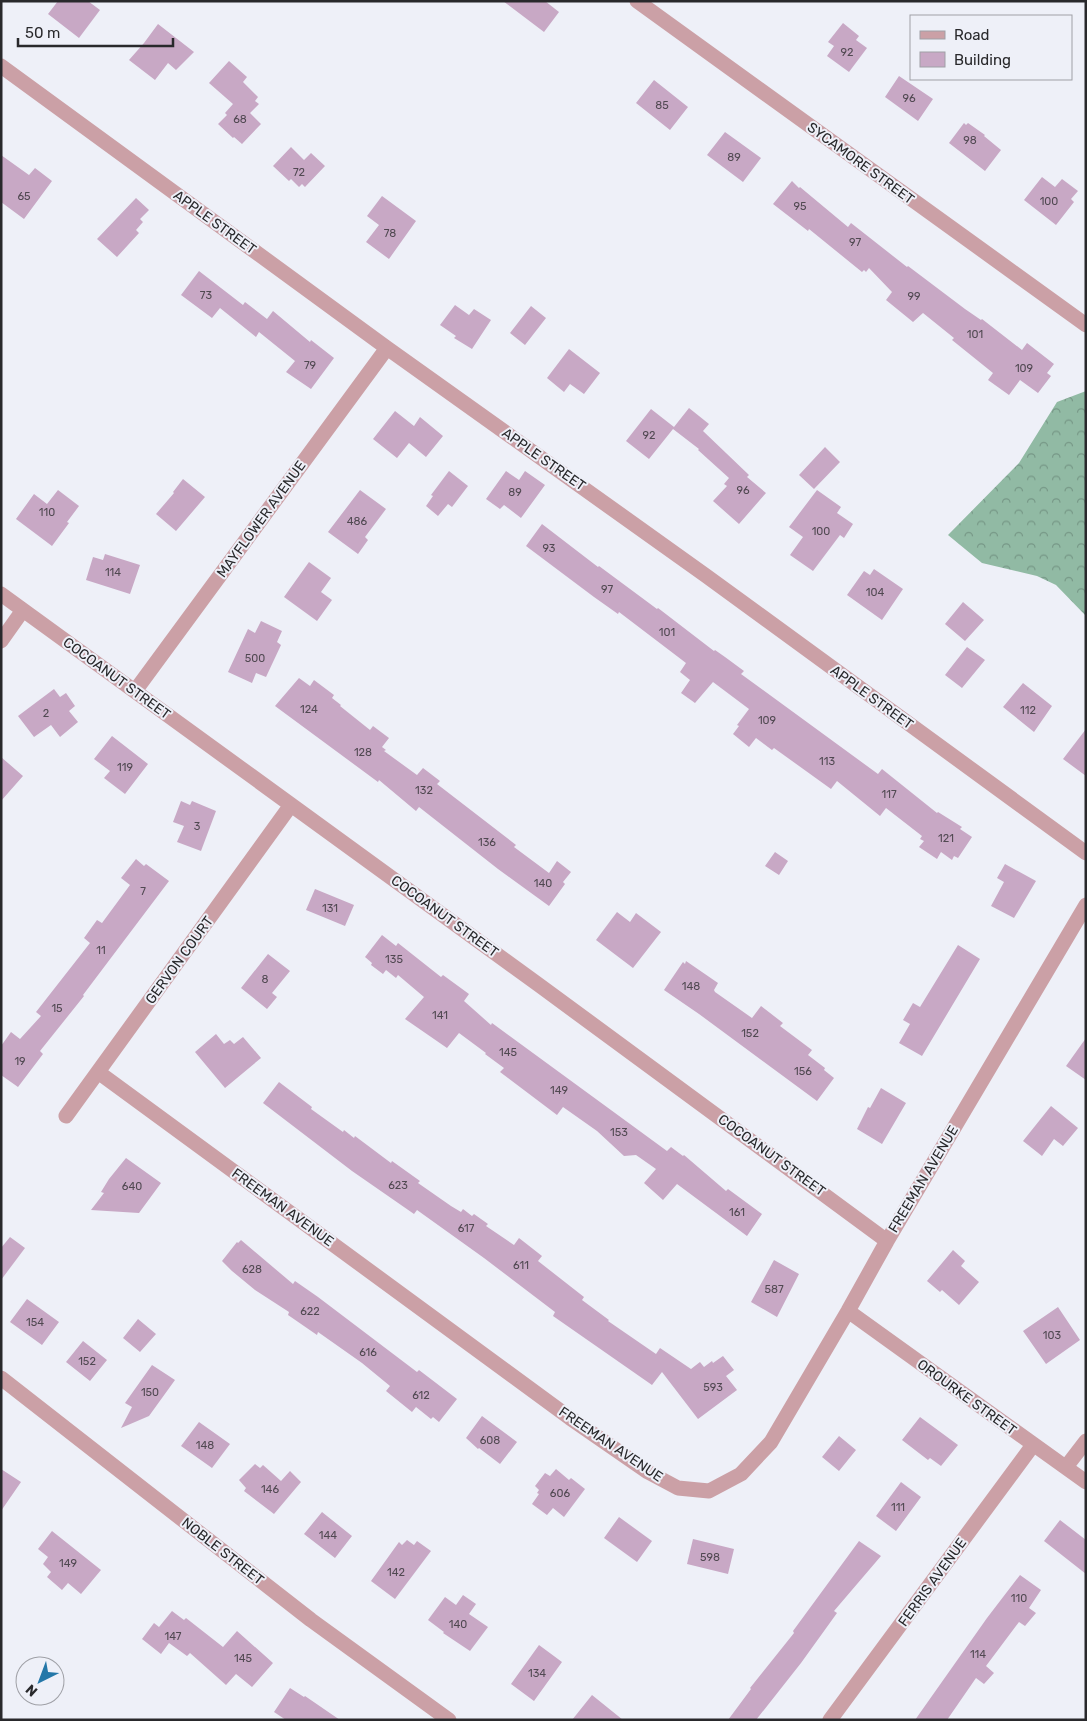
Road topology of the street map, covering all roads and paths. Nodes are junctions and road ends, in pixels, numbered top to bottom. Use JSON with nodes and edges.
{"nodes":[{"id":1,"x":637,"y":1,"type":"edge"},
{"id":2,"x":1,"y":66,"type":"edge"},
{"id":3,"x":1086,"y":325,"type":"edge"},
{"id":4,"x":387,"y":348,"type":"junction"},
{"id":5,"x":1,"y":594,"type":"edge"},
{"id":6,"x":23,"y":610,"type":"junction"},
{"id":7,"x":1,"y":640,"type":"edge"},
{"id":8,"x":135,"y":691,"type":"junction"},
{"id":9,"x":291,"y":805,"type":"junction"},
{"id":10,"x":1086,"y":853,"type":"edge"},
{"id":11,"x":1086,"y":905,"type":"edge"},
{"id":12,"x":98,"y":1072,"type":"junction"},
{"id":13,"x":66,"y":1116,"type":"dead end"},
{"id":14,"x":887,"y":1241,"type":"junction"},
{"id":15,"x":848,"y":1310,"type":"junction"},
{"id":16,"x":1,"y":1378,"type":"edge"},
{"id":17,"x":1086,"y":1441,"type":"edge"},
{"id":18,"x":1033,"y":1445,"type":"junction"},
{"id":19,"x":1066,"y":1467,"type":"junction"},
{"id":20,"x":1086,"y":1482,"type":"edge"},
{"id":21,"x":449,"y":1720,"type":"edge"},
{"id":22,"x":830,"y":1720,"type":"edge"}],
"edges":[{"from":1,"to":3,"type":"street","name":"SYCAMORE STREET"},
{"from":2,"to":4,"type":"street","name":"APPLE STREET"},
{"from":4,"to":8,"type":"street","name":"MAYFLOWER AVENUE"},
{"from":4,"to":10,"type":"street","name":"APPLE STREET"},
{"from":5,"to":6,"type":"street","name":"COCOANUT STREET"},
{"from":6,"to":7,"type":"street"},
{"from":6,"to":8,"type":"street","name":"COCOANUT STREET"},
{"from":8,"to":9,"type":"street","name":"COCOANUT STREET"},
{"from":9,"to":12,"type":"street","name":"GERVON COURT"},
{"from":9,"to":14,"type":"street","name":"COCOANUT STREET"},
{"from":11,"to":14,"type":"street","name":"FREEMAN AVENUE"},
{"from":12,"to":13,"type":"street","name":"GERVON COURT"},
{"from":12,"to":15,"type":"street","name":"FREEMAN AVENUE"},
{"from":14,"to":15,"type":"street","name":"FREEMAN AVENUE"},
{"from":15,"to":18,"type":"street","name":"OROURKE STREET"},
{"from":16,"to":21,"type":"street","name":"NOBLE STREET"},
{"from":17,"to":19,"type":"street"},
{"from":18,"to":19,"type":"street","name":"OROURKE STREET"},
{"from":18,"to":22,"type":"street","name":"FERRIS AVENUE"},
{"from":19,"to":20,"type":"street","name":"OROURKE STREET"}]}
